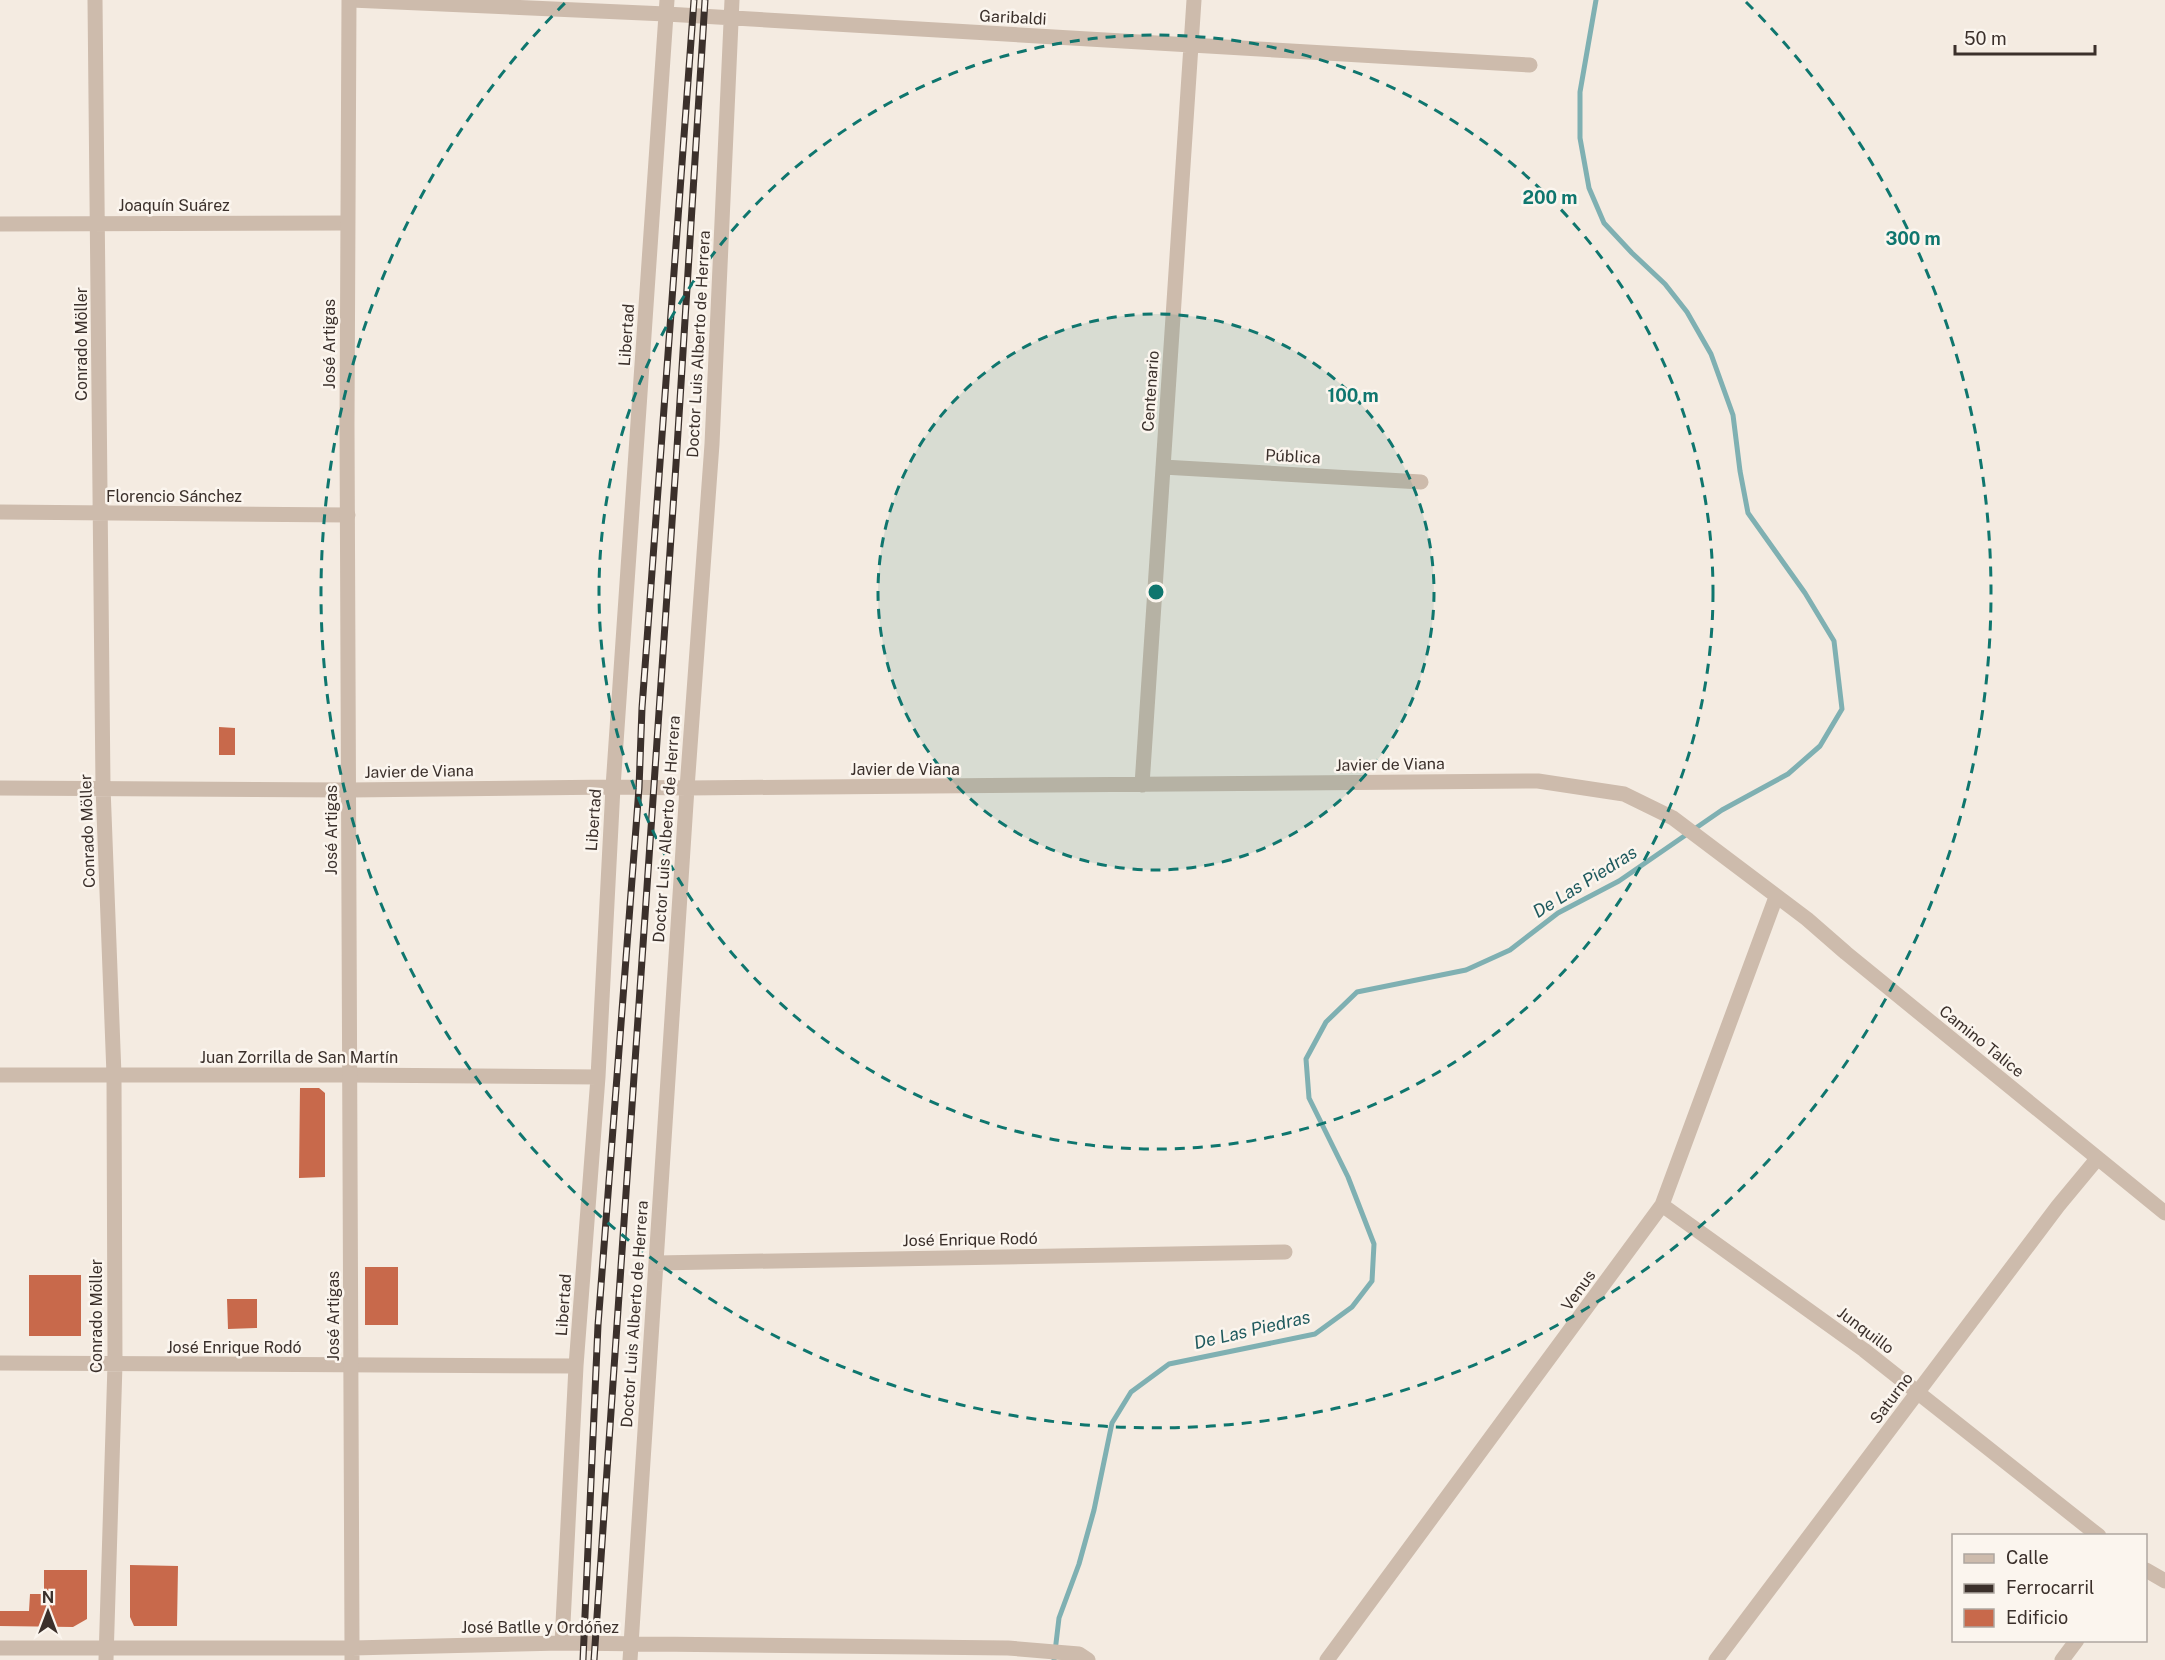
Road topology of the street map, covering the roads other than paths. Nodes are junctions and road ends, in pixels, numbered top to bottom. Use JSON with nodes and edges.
{"nodes":[{"id":1,"x":95,"y":0,"type":"edge"},
{"id":2,"x":350,"y":0,"type":"edge"},
{"id":3,"x":732,"y":0,"type":"edge"},
{"id":4,"x":1194,"y":0,"type":"edge"},
{"id":5,"x":666,"y":7,"type":"edge"},
{"id":6,"x":730,"y":18,"type":"junction"},
{"id":7,"x":1191,"y":46,"type":"junction"},
{"id":8,"x":1530,"y":65,"type":"dead end"},
{"id":9,"x":347,"y":223,"type":"junction"},
{"id":10,"x":0,"y":224,"type":"edge"},
{"id":11,"x":98,"y":224,"type":"junction"},
{"id":12,"x":1163,"y":466,"type":"junction"},
{"id":13,"x":1421,"y":482,"type":"dead end"},
{"id":14,"x":0,"y":512,"type":"edge"},
{"id":15,"x":100,"y":513,"type":"junction"},
{"id":16,"x":348,"y":515,"type":"junction"},
{"id":17,"x":1142,"y":785,"type":"junction"},
{"id":18,"x":103,"y":787,"type":"junction"},
{"id":19,"x":613,"y":787,"type":"junction"},
{"id":20,"x":0,"y":788,"type":"edge"},
{"id":21,"x":687,"y":788,"type":"junction"},
{"id":22,"x":349,"y":790,"type":"junction"},
{"id":23,"x":1776,"y":897,"type":"junction"},
{"id":24,"x":0,"y":1075,"type":"edge"},
{"id":25,"x":114,"y":1075,"type":"junction"},
{"id":26,"x":351,"y":1075,"type":"junction"},
{"id":27,"x":598,"y":1077,"type":"junction"},
{"id":28,"x":2097,"y":1159,"type":"junction"},
{"id":29,"x":1662,"y":1205,"type":"junction"},
{"id":30,"x":2165,"y":1213,"type":"edge"},
{"id":31,"x":1285,"y":1252,"type":"dead end"},
{"id":32,"x":656,"y":1263,"type":"junction"},
{"id":33,"x":0,"y":1363,"type":"edge"},
{"id":34,"x":115,"y":1364,"type":"junction"},
{"id":35,"x":351,"y":1365,"type":"junction"},
{"id":36,"x":576,"y":1366,"type":"junction"},
{"id":37,"x":1917,"y":1393,"type":"junction"},
{"id":38,"x":2096,"y":1534,"type":"edge"},
{"id":39,"x":2147,"y":1571,"type":"edge"},
{"id":40,"x":2165,"y":1581,"type":"edge"},
{"id":41,"x":2075,"y":1642,"type":"edge"},
{"id":42,"x":562,"y":1643,"type":"junction"},
{"id":43,"x":0,"y":1648,"type":"edge"},
{"id":44,"x":630,"y":1653,"type":"edge"},
{"id":45,"x":106,"y":1654,"type":"edge"},
{"id":46,"x":352,"y":1654,"type":"edge"},
{"id":47,"x":1084,"y":1657,"type":"edge"},
{"id":48,"x":1327,"y":1660,"type":"edge"},
{"id":49,"x":1716,"y":1660,"type":"edge"},
{"id":50,"x":2062,"y":1660,"type":"edge"}],
"edges":[{"from":1,"to":11,"type":"street","name":"Conrado Möller"},
{"from":2,"to":5,"type":"street","name":"Garibaldi"},
{"from":2,"to":9,"type":"street","name":"José Artigas"},
{"from":3,"to":6,"type":"street","name":"Doctor Luis Alberto de Herrera"},
{"from":4,"to":7,"type":"street","name":"Centenario"},
{"from":5,"to":6,"type":"street","name":"Garibaldi"},
{"from":5,"to":19,"type":"street","name":"Libertad"},
{"from":6,"to":7,"type":"street","name":"Garibaldi"},
{"from":6,"to":21,"type":"street","name":"Doctor Luis Alberto de Herrera"},
{"from":7,"to":8,"type":"street","name":"Garibaldi"},
{"from":7,"to":12,"type":"street","name":"Centenario"},
{"from":9,"to":11,"type":"street","name":"Joaquín Suárez"},
{"from":9,"to":16,"type":"street","name":"José Artigas"},
{"from":10,"to":11,"type":"street","name":"Joaquín Suárez"},
{"from":11,"to":15,"type":"street","name":"Conrado Möller"},
{"from":12,"to":13,"type":"street","name":"Pública"},
{"from":12,"to":17,"type":"street","name":"Centenario"},
{"from":14,"to":15,"type":"street","name":"Florencio Sánchez"},
{"from":15,"to":16,"type":"street","name":"Florencio Sánchez"},
{"from":15,"to":18,"type":"street","name":"Conrado Möller"},
{"from":16,"to":22,"type":"street","name":"José Artigas"},
{"from":17,"to":21,"type":"street","name":"Javier de Viana"},
{"from":17,"to":23,"type":"street","name":"Javier de Viana"},
{"from":18,"to":20,"type":"street","name":"Javier de Viana"},
{"from":18,"to":22,"type":"street","name":"Javier de Viana"},
{"from":18,"to":25,"type":"street","name":"Conrado Möller"},
{"from":19,"to":21,"type":"street","name":"Javier de Viana"},
{"from":19,"to":22,"type":"street","name":"Javier de Viana"},
{"from":19,"to":27,"type":"street","name":"Libertad"},
{"from":21,"to":32,"type":"street","name":"Doctor Luis Alberto de Herrera"},
{"from":22,"to":26,"type":"street","name":"José Artigas"},
{"from":23,"to":28,"type":"street","name":"Camino Talice"},
{"from":23,"to":29,"type":"street","name":"Venus"},
{"from":24,"to":25,"type":"street","name":"Juan Zorrilla de San Martín"},
{"from":25,"to":26,"type":"street","name":"Juan Zorrilla de San Martín"},
{"from":25,"to":34,"type":"street","name":"Conrado Möller"},
{"from":26,"to":27,"type":"street","name":"Juan Zorrilla de San Martín"},
{"from":26,"to":35,"type":"street","name":"José Artigas"},
{"from":27,"to":36,"type":"street","name":"Libertad"},
{"from":28,"to":30,"type":"street","name":"Camino Talice"},
{"from":28,"to":37,"type":"street","name":"Saturno"},
{"from":29,"to":37,"type":"street","name":"Junquillo"},
{"from":29,"to":48,"type":"street","name":"Venus"},
{"from":31,"to":32,"type":"street","name":"José Enrique Rodó"},
{"from":32,"to":44,"type":"street","name":"Doctor Luis Alberto de Herrera"},
{"from":33,"to":34,"type":"street","name":"José Enrique Rodó"},
{"from":34,"to":35,"type":"street","name":"José Enrique Rodó"},
{"from":34,"to":45,"type":"street","name":"Conrado Möller"},
{"from":35,"to":36,"type":"street","name":"José Enrique Rodó"},
{"from":35,"to":46,"type":"street","name":"José Artigas"},
{"from":36,"to":42,"type":"street","name":"Libertad"},
{"from":37,"to":38,"type":"street","name":"Junquillo"},
{"from":37,"to":49,"type":"street","name":"Saturno"},
{"from":39,"to":40,"type":"street"},
{"from":41,"to":50,"type":"street"},
{"from":42,"to":44,"type":"street","name":"José Batlle y Ordóñez"},
{"from":42,"to":46,"type":"street","name":"José Batlle y Ordóñez"},
{"from":43,"to":45,"type":"street","name":"José Batlle y Ordóñez"},
{"from":44,"to":47,"type":"street","name":"José Batlle y Ordóñez"},
{"from":45,"to":46,"type":"street","name":"José Batlle y Ordóñez"}]}
